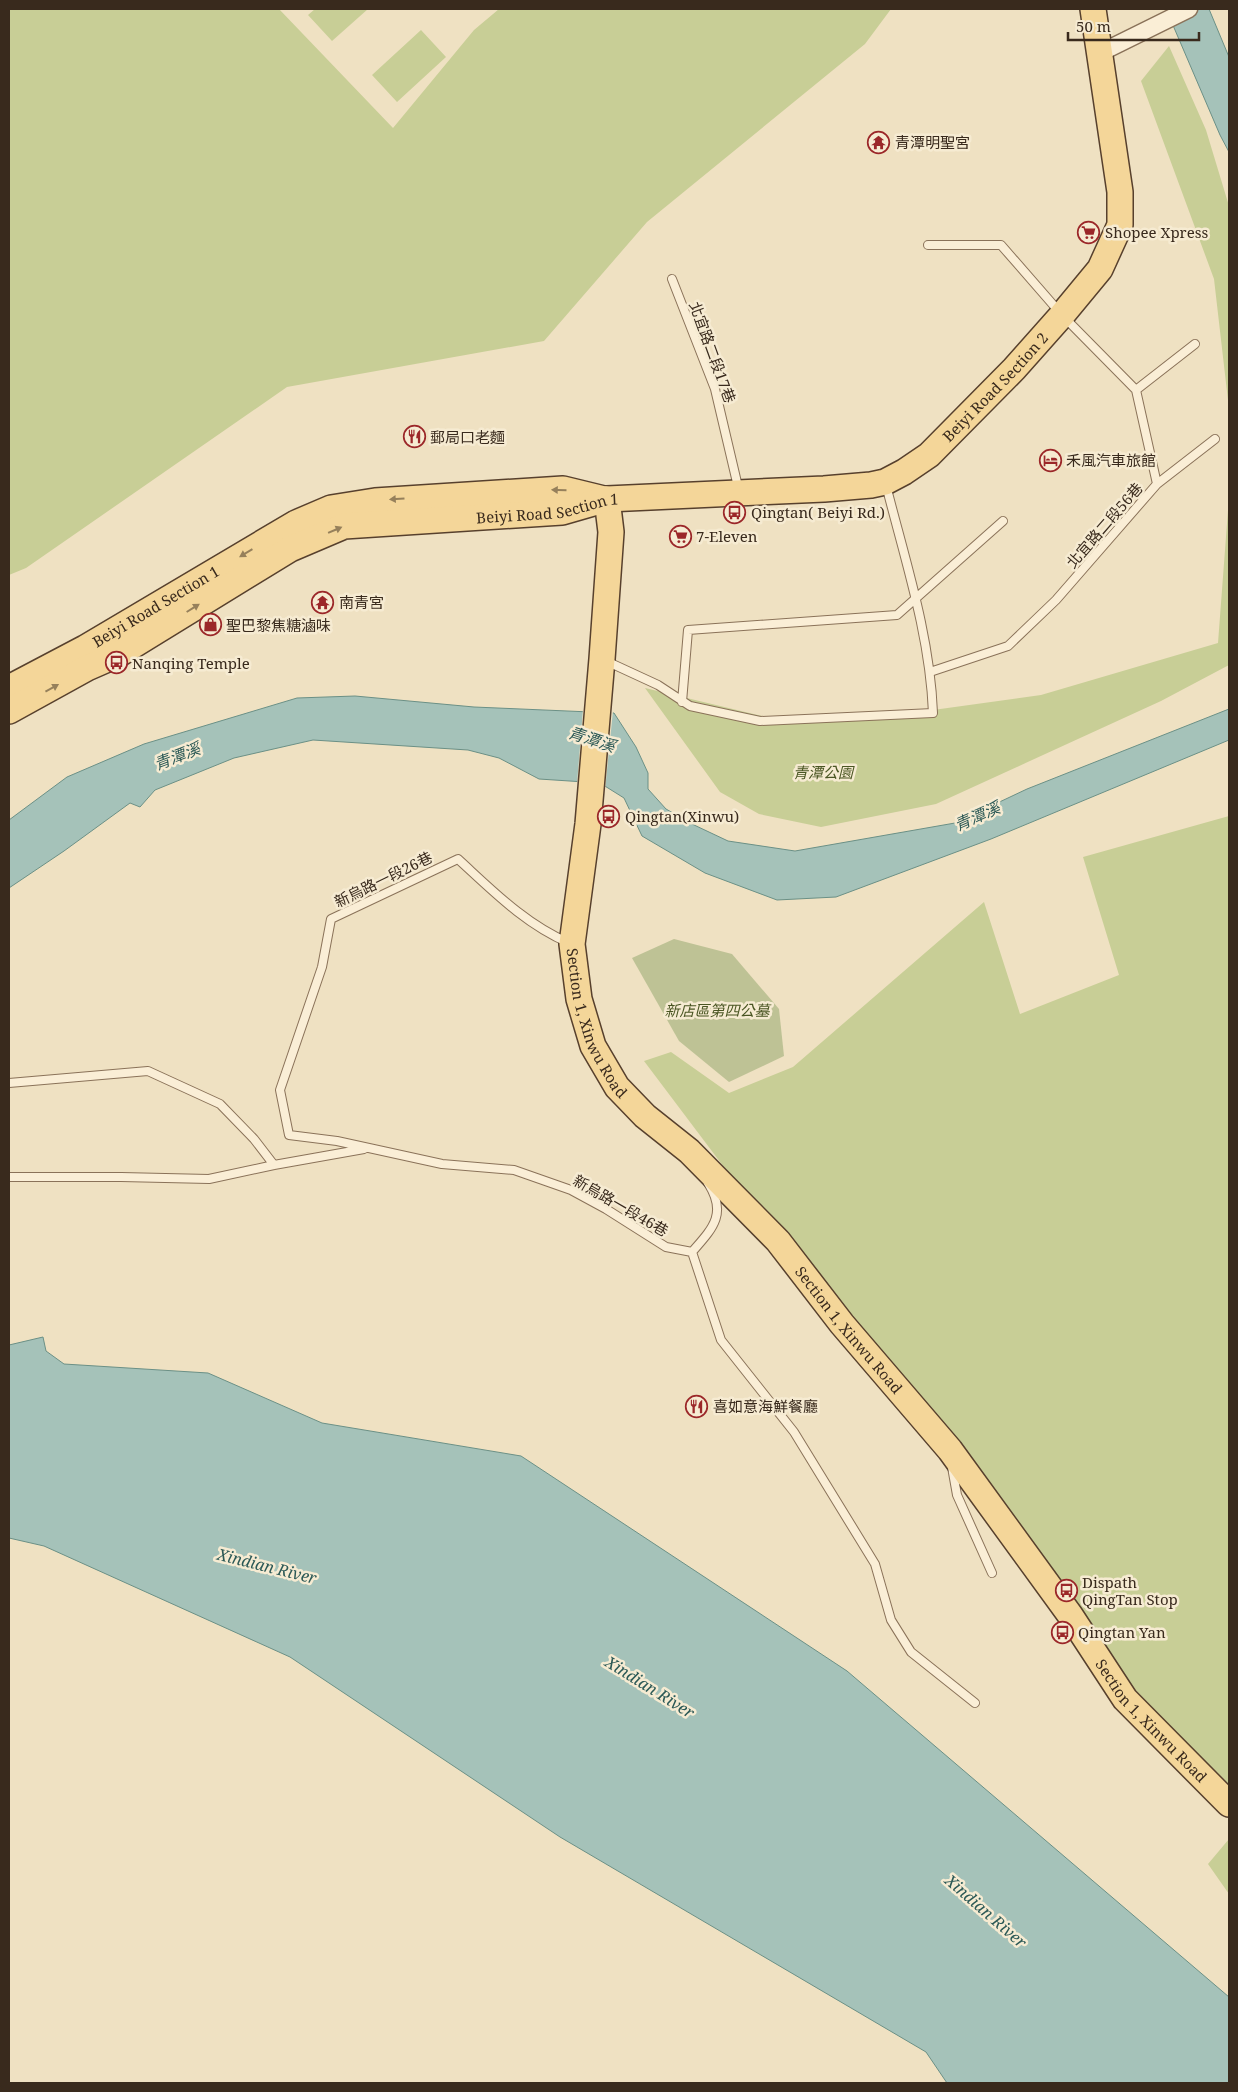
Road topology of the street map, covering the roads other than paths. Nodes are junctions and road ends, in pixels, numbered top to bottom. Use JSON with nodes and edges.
{"nodes":[{"id":1,"x":1093,"y":9,"type":"edge"},
{"id":2,"x":1189,"y":9,"type":"edge"},
{"id":3,"x":1100,"y":53,"type":"junction"},
{"id":4,"x":928,"y":245,"type":"dead end"},
{"id":5,"x":672,"y":279,"type":"dead end"},
{"id":6,"x":1062,"y":315,"type":"junction"},
{"id":7,"x":1195,"y":344,"type":"dead end"},
{"id":8,"x":1136,"y":390,"type":"junction"},
{"id":9,"x":1215,"y":439,"type":"dead end"},
{"id":10,"x":885,"y":482,"type":"junction"},
{"id":11,"x":1157,"y":484,"type":"junction"},
{"id":12,"x":739,"y":492,"type":"junction"},
{"id":13,"x":607,"y":499,"type":"junction"},
{"id":14,"x":1003,"y":521,"type":"dead end"},
{"id":15,"x":917,"y":598,"type":"junction"},
{"id":16,"x":602,"y":660,"type":"junction"},
{"id":17,"x":930,"y":672,"type":"junction"},
{"id":18,"x":9,"y":688,"type":"edge"},
{"id":19,"x":682,"y":702,"type":"junction"},
{"id":20,"x":9,"y":711,"type":"edge"},
{"id":21,"x":572,"y":944,"type":"junction"},
{"id":22,"x":9,"y":1082,"type":"edge"},
{"id":23,"x":645,"y":1116,"type":"junction"},
{"id":24,"x":369,"y":1148,"type":"junction"},
{"id":25,"x":683,"y":1157,"type":"dead end"},
{"id":26,"x":274,"y":1165,"type":"junction"},
{"id":27,"x":9,"y":1177,"type":"edge"},
{"id":28,"x":703,"y":1178,"type":"dead end"},
{"id":29,"x":692,"y":1252,"type":"junction"},
{"id":30,"x":950,"y":1450,"type":"junction"},
{"id":31,"x":992,"y":1573,"type":"dead end"},
{"id":32,"x":975,"y":1703,"type":"dead end"},
{"id":33,"x":1229,"y":1804,"type":"edge"}],
"edges":[{"from":1,"to":3,"type":"main road","name":"Beiyi Road Section 2"},
{"from":2,"to":3,"type":"street"},
{"from":3,"to":6,"type":"main road","name":"Beiyi Road Section 2"},
{"from":4,"to":6,"type":"lane"},
{"from":5,"to":12,"type":"lane","name":"北宜路二段17巷"},
{"from":6,"to":8,"type":"lane"},
{"from":6,"to":10,"type":"main road","name":"Beiyi Road Section 2"},
{"from":7,"to":8,"type":"lane"},
{"from":8,"to":11,"type":"lane","name":"北宜路二段56巷"},
{"from":9,"to":11,"type":"lane"},
{"from":10,"to":12,"type":"main road","name":"Beiyi Road Section 2"},
{"from":10,"to":15,"type":"lane"},
{"from":11,"to":17,"type":"lane","name":"北宜路二段56巷"},
{"from":12,"to":13,"type":"main road","name":"Beiyi Road Section 2"},
{"from":13,"to":16,"type":"main road"},
{"from":13,"to":18,"type":"main road","name":"Beiyi Road Section 1","one_way":true},
{"from":20,"to":13,"type":"main road","name":"Beiyi Road Section 1","one_way":true},
{"from":14,"to":15,"type":"lane"},
{"from":15,"to":17,"type":"lane"},
{"from":15,"to":19,"type":"lane"},
{"from":16,"to":19,"type":"lane"},
{"from":16,"to":21,"type":"main road","name":"Section 1, Xinwu Road"},
{"from":17,"to":19,"type":"lane"},
{"from":21,"to":23,"type":"main road","name":"Section 1, Xinwu Road"},
{"from":21,"to":24,"type":"lane","name":"新烏路一段26巷"},
{"from":22,"to":26,"type":"lane"},
{"from":23,"to":25,"type":"lane"},
{"from":23,"to":30,"type":"main road","name":"Section 1, Xinwu Road"},
{"from":24,"to":26,"type":"lane"},
{"from":24,"to":29,"type":"lane","name":"新烏路一段46巷"},
{"from":26,"to":27,"type":"lane"},
{"from":28,"to":29,"type":"lane"},
{"from":29,"to":32,"type":"lane"},
{"from":30,"to":31,"type":"lane"},
{"from":30,"to":33,"type":"main road","name":"Section 1, Xinwu Road"}]}
